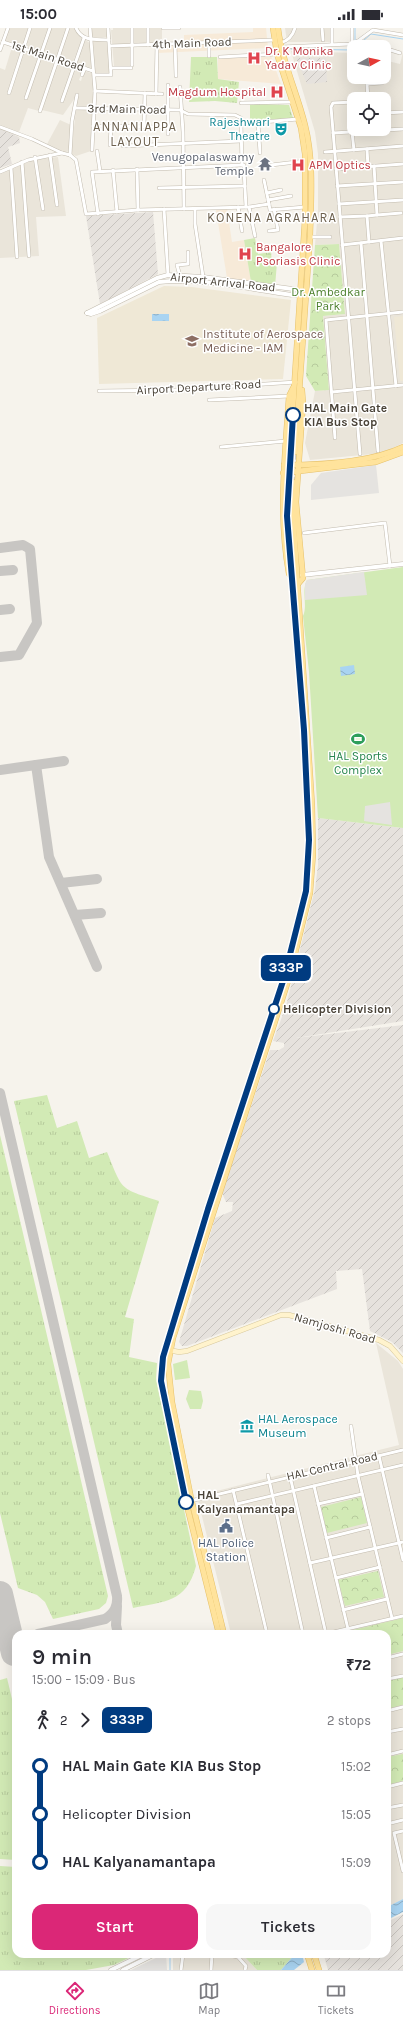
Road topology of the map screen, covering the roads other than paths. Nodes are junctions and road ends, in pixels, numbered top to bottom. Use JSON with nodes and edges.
{"nodes":[{"id":1,"x":8,"y":28,"type":"edge"},
{"id":2,"x":30,"y":28,"type":"edge"},
{"id":3,"x":50,"y":28,"type":"edge"},
{"id":4,"x":68,"y":28,"type":"edge"},
{"id":5,"x":76,"y":28,"type":"edge"},
{"id":6,"x":90,"y":28,"type":"edge"},
{"id":7,"x":108,"y":28,"type":"edge"},
{"id":8,"x":132,"y":28,"type":"edge"},
{"id":9,"x":148,"y":28,"type":"edge"},
{"id":10,"x":163,"y":28,"type":"edge"},
{"id":11,"x":176,"y":28,"type":"edge"},
{"id":12,"x":179,"y":28,"type":"edge"},
{"id":13,"x":273,"y":28,"type":"edge"},
{"id":14,"x":278,"y":28,"type":"edge"},
{"id":15,"x":295,"y":28,"type":"edge"},
{"id":16,"x":322,"y":28,"type":"edge"},
{"id":17,"x":332,"y":28,"type":"edge"},
{"id":18,"x":352,"y":28,"type":"edge"},
{"id":19,"x":386,"y":28,"type":"edge"},
{"id":20,"x":373,"y":29,"type":"edge"},
{"id":21,"x":385,"y":33,"type":"junction"},
{"id":22,"x":403,"y":35,"type":"edge"},
{"id":23,"x":0,"y":38,"type":"edge"},
{"id":24,"x":84,"y":38,"type":"junction"},
{"id":25,"x":91,"y":39,"type":"junction"},
{"id":26,"x":4,"y":40,"type":"junction"},
{"id":27,"x":109,"y":40,"type":"junction"},
{"id":28,"x":274,"y":40,"type":"junction"},
{"id":29,"x":322,"y":40,"type":"dead end"},
{"id":30,"x":352,"y":40,"type":"edge"},
{"id":31,"x":359,"y":40,"type":"edge"},
{"id":32,"x":209,"y":43,"type":"junction"},
{"id":33,"x":347,"y":43,"type":"edge"},
{"id":34,"x":175,"y":44,"type":"junction"},
{"id":35,"x":332,"y":44,"type":"junction"},
{"id":36,"x":148,"y":45,"type":"junction"},
{"id":37,"x":156,"y":45,"type":"junction"},
{"id":38,"x":280,"y":45,"type":"junction"},
{"id":39,"x":110,"y":46,"type":"junction"},
{"id":40,"x":132,"y":46,"type":"junction"},
{"id":41,"x":24,"y":49,"type":"junction"},
{"id":42,"x":0,"y":50,"type":"edge"},
{"id":43,"x":391,"y":50,"type":"edge"},
{"id":44,"x":400,"y":53,"type":"dead end"},
{"id":45,"x":40,"y":54,"type":"junction"},
{"id":46,"x":277,"y":54,"type":"junction"},
{"id":47,"x":209,"y":56,"type":"dead end"},
{"id":48,"x":220,"y":57,"type":"dead end"},
{"id":49,"x":58,"y":60,"type":"junction"},
{"id":50,"x":74,"y":64,"type":"junction"},
{"id":51,"x":85,"y":68,"type":"junction"},
{"id":52,"x":112,"y":68,"type":"junction"},
{"id":53,"x":93,"y":71,"type":"junction"},
{"id":54,"x":82,"y":75,"type":"dead end"},
{"id":55,"x":95,"y":75,"type":"junction"},
{"id":56,"x":176,"y":76,"type":"dead end"},
{"id":57,"x":168,"y":85,"type":"dead end"},
{"id":58,"x":180,"y":87,"type":"dead end"},
{"id":59,"x":95,"y":91,"type":"junction"},
{"id":60,"x":145,"y":93,"type":"junction"},
{"id":61,"x":9,"y":94,"type":"dead end"},
{"id":62,"x":156,"y":94,"type":"junction"},
{"id":63,"x":162,"y":94,"type":"dead end"},
{"id":64,"x":77,"y":95,"type":"dead end"},
{"id":65,"x":26,"y":98,"type":"dead end"},
{"id":66,"x":62,"y":101,"type":"dead end"},
{"id":67,"x":293,"y":102,"type":"junction"},
{"id":68,"x":241,"y":103,"type":"dead end"},
{"id":69,"x":347,"y":103,"type":"edge"},
{"id":70,"x":75,"y":108,"type":"junction"},
{"id":71,"x":94,"y":108,"type":"junction"},
{"id":72,"x":144,"y":109,"type":"junction"},
{"id":73,"x":168,"y":110,"type":"junction"},
{"id":74,"x":180,"y":110,"type":"junction"},
{"id":75,"x":40,"y":111,"type":"dead end"},
{"id":76,"x":403,"y":112,"type":"edge"},
{"id":77,"x":391,"y":113,"type":"edge"},
{"id":78,"x":241,"y":118,"type":"junction"},
{"id":79,"x":299,"y":119,"type":"junction"},
{"id":80,"x":250,"y":122,"type":"junction"},
{"id":81,"x":258,"y":122,"type":"junction"},
{"id":82,"x":241,"y":124,"type":"junction"},
{"id":83,"x":93,"y":126,"type":"junction"},
{"id":84,"x":0,"y":127,"type":"edge"},
{"id":85,"x":111,"y":127,"type":"junction"},
{"id":86,"x":161,"y":127,"type":"dead end"},
{"id":87,"x":144,"y":128,"type":"junction"},
{"id":88,"x":403,"y":129,"type":"edge"},
{"id":89,"x":391,"y":130,"type":"edge"},
{"id":90,"x":347,"y":132,"type":"edge"},
{"id":91,"x":333,"y":133,"type":"junction"},
{"id":92,"x":168,"y":134,"type":"dead end"},
{"id":93,"x":352,"y":136,"type":"edge"},
{"id":94,"x":306,"y":137,"type":"junction"},
{"id":95,"x":241,"y":142,"type":"junction"},
{"id":96,"x":183,"y":144,"type":"junction"},
{"id":97,"x":110,"y":145,"type":"dead end"},
{"id":98,"x":123,"y":146,"type":"dead end"},
{"id":99,"x":403,"y":146,"type":"edge"},
{"id":100,"x":367,"y":149,"type":"junction"},
{"id":101,"x":92,"y":150,"type":"dead end"},
{"id":102,"x":354,"y":150,"type":"junction"},
{"id":103,"x":97,"y":151,"type":"dead end"},
{"id":104,"x":334,"y":151,"type":"junction"},
{"id":105,"x":325,"y":152,"type":"dead end"},
{"id":106,"x":62,"y":153,"type":"junction"},
{"id":107,"x":260,"y":154,"type":"dead end"},
{"id":108,"x":50,"y":155,"type":"junction"},
{"id":109,"x":70,"y":155,"type":"junction"},
{"id":110,"x":35,"y":157,"type":"junction"},
{"id":111,"x":305,"y":161,"type":"junction"},
{"id":112,"x":22,"y":162,"type":"junction"},
{"id":113,"x":242,"y":164,"type":"junction"},
{"id":114,"x":403,"y":164,"type":"edge"},
{"id":115,"x":271,"y":165,"type":"dead end"},
{"id":116,"x":374,"y":166,"type":"junction"},
{"id":117,"x":184,"y":167,"type":"junction"},
{"id":118,"x":368,"y":167,"type":"junction"},
{"id":119,"x":10,"y":168,"type":"junction"},
{"id":120,"x":137,"y":169,"type":"junction"},
{"id":121,"x":336,"y":169,"type":"junction"},
{"id":122,"x":113,"y":170,"type":"junction"},
{"id":123,"x":100,"y":171,"type":"junction"},
{"id":124,"x":0,"y":172,"type":"edge"},
{"id":125,"x":264,"y":180,"type":"dead end"},
{"id":126,"x":403,"y":182,"type":"edge"},
{"id":127,"x":375,"y":184,"type":"junction"},
{"id":128,"x":245,"y":186,"type":"junction"},
{"id":129,"x":337,"y":186,"type":"junction"},
{"id":130,"x":183,"y":187,"type":"junction"},
{"id":131,"x":159,"y":188,"type":"dead end"},
{"id":132,"x":281,"y":190,"type":"dead end"},
{"id":133,"x":267,"y":193,"type":"junction"},
{"id":134,"x":292,"y":196,"type":"dead end"},
{"id":135,"x":268,"y":200,"type":"junction"},
{"id":136,"x":403,"y":200,"type":"edge"},
{"id":137,"x":376,"y":202,"type":"junction"},
{"id":138,"x":269,"y":204,"type":"junction"},
{"id":139,"x":339,"y":204,"type":"junction"},
{"id":140,"x":57,"y":205,"type":"dead end"},
{"id":141,"x":238,"y":207,"type":"junction"},
{"id":142,"x":247,"y":207,"type":"junction"},
{"id":143,"x":305,"y":207,"type":"junction"},
{"id":144,"x":195,"y":208,"type":"junction"},
{"id":145,"x":43,"y":209,"type":"dead end"},
{"id":146,"x":164,"y":209,"type":"junction"},
{"id":147,"x":184,"y":209,"type":"junction"},
{"id":148,"x":274,"y":209,"type":"junction"},
{"id":149,"x":138,"y":210,"type":"junction"},
{"id":150,"x":117,"y":212,"type":"junction"},
{"id":151,"x":401,"y":213,"type":"dead end"},
{"id":152,"x":98,"y":214,"type":"junction"},
{"id":153,"x":377,"y":215,"type":"junction"},
{"id":154,"x":367,"y":216,"type":"junction"},
{"id":155,"x":340,"y":217,"type":"junction"},
{"id":156,"x":242,"y":231,"type":"dead end"},
{"id":157,"x":269,"y":231,"type":"dead end"},
{"id":158,"x":255,"y":236,"type":"dead end"},
{"id":159,"x":310,"y":237,"type":"junction"},
{"id":160,"x":330,"y":237,"type":"dead end"},
{"id":161,"x":403,"y":238,"type":"edge"},
{"id":162,"x":381,"y":241,"type":"junction"},
{"id":163,"x":369,"y":242,"type":"junction"},
{"id":164,"x":361,"y":243,"type":"junction"},
{"id":165,"x":342,"y":245,"type":"junction"},
{"id":166,"x":188,"y":252,"type":"dead end"},
{"id":167,"x":29,"y":256,"type":"dead end"},
{"id":168,"x":17,"y":257,"type":"dead end"},
{"id":169,"x":168,"y":275,"type":"junction"},
{"id":170,"x":180,"y":276,"type":"junction"},
{"id":171,"x":203,"y":277,"type":"junction"},
{"id":172,"x":204,"y":283,"type":"junction"},
{"id":173,"x":300,"y":290,"type":"junction"},
{"id":174,"x":300,"y":296,"type":"junction"},
{"id":175,"x":403,"y":312,"type":"edge"},
{"id":176,"x":388,"y":314,"type":"junction"},
{"id":177,"x":367,"y":316,"type":"junction"},
{"id":178,"x":348,"y":318,"type":"junction"},
{"id":179,"x":296,"y":384,"type":"junction"},
{"id":180,"x":396,"y":386,"type":"junction"},
{"id":181,"x":403,"y":386,"type":"edge"},
{"id":182,"x":373,"y":388,"type":"junction"},
{"id":183,"x":354,"y":390,"type":"junction"},
{"id":184,"x":99,"y":391,"type":"dead end"},
{"id":185,"x":332,"y":392,"type":"junction"},
{"id":186,"x":289,"y":396,"type":"junction"},
{"id":187,"x":209,"y":400,"type":"dead end"},
{"id":188,"x":335,"y":438,"type":"dead end"},
{"id":189,"x":286,"y":441,"type":"junction"},
{"id":190,"x":221,"y":447,"type":"dead end"},
{"id":191,"x":403,"y":447,"type":"edge"},
{"id":192,"x":378,"y":451,"type":"dead end"},
{"id":193,"x":292,"y":452,"type":"tunnel mouth"},
{"id":194,"x":403,"y":452,"type":"edge"},
{"id":195,"x":360,"y":454,"type":"dead end"},
{"id":196,"x":299,"y":465,"type":"junction"},
{"id":197,"x":284,"y":466,"type":"junction"},
{"id":198,"x":299,"y":472,"type":"junction"},
{"id":199,"x":283,"y":473,"type":"junction"},
{"id":200,"x":291,"y":482,"type":"tunnel mouth"},
{"id":201,"x":304,"y":533,"type":"dead end"},
{"id":202,"x":403,"y":564,"type":"edge"},
{"id":203,"x":390,"y":566,"type":"junction"},
{"id":204,"x":302,"y":575,"type":"junction"},
{"id":205,"x":295,"y":583,"type":"junction"},
{"id":206,"x":285,"y":982,"type":"junction"},
{"id":207,"x":168,"y":1350,"type":"junction"},
{"id":208,"x":403,"y":1361,"type":"edge"},
{"id":209,"x":351,"y":1426,"type":"dead end"},
{"id":210,"x":403,"y":1450,"type":"edge"},
{"id":211,"x":379,"y":1456,"type":"junction"},
{"id":212,"x":355,"y":1461,"type":"junction"},
{"id":213,"x":403,"y":1465,"type":"edge"},
{"id":214,"x":382,"y":1470,"type":"junction"},
{"id":215,"x":268,"y":1475,"type":"dead end"},
{"id":216,"x":290,"y":1476,"type":"junction"},
{"id":217,"x":358,"y":1476,"type":"junction"},
{"id":218,"x":268,"y":1482,"type":"junction"},
{"id":219,"x":314,"y":1486,"type":"junction"},
{"id":220,"x":234,"y":1490,"type":"junction"},
{"id":221,"x":293,"y":1491,"type":"junction"},
{"id":222,"x":362,"y":1494,"type":"junction"},
{"id":223,"x":271,"y":1496,"type":"junction"},
{"id":224,"x":189,"y":1501,"type":"junction"},
{"id":225,"x":237,"y":1504,"type":"junction"},
{"id":226,"x":318,"y":1504,"type":"junction"},
{"id":227,"x":370,"y":1527,"type":"junction"},
{"id":228,"x":326,"y":1538,"type":"junction"},
{"id":229,"x":401,"y":1542,"type":"edge"},
{"id":230,"x":375,"y":1548,"type":"junction"},
{"id":231,"x":331,"y":1558,"type":"junction"},
{"id":232,"x":403,"y":1560,"type":"edge"},
{"id":233,"x":310,"y":1564,"type":"junction"},
{"id":234,"x":380,"y":1568,"type":"junction"},
{"id":235,"x":336,"y":1578,"type":"junction"},
{"id":236,"x":387,"y":1599,"type":"junction"},
{"id":237,"x":343,"y":1610,"type":"junction"},
{"id":238,"x":403,"y":1616,"type":"edge"},
{"id":239,"x":392,"y":1618,"type":"junction"},
{"id":240,"x":348,"y":1629,"type":"junction"},
{"id":241,"x":218,"y":1630,"type":"edge"},
{"id":242,"x":223,"y":1630,"type":"edge"},
{"id":243,"x":266,"y":1630,"type":"edge"},
{"id":244,"x":302,"y":1630,"type":"edge"},
{"id":245,"x":325,"y":1630,"type":"edge"},
{"id":246,"x":344,"y":1630,"type":"edge"},
{"id":247,"x":402,"y":1654,"type":"edge"},
{"id":248,"x":391,"y":1657,"type":"edge"},
{"id":249,"x":403,"y":1659,"type":"edge"},
{"id":250,"x":403,"y":1676,"type":"edge"},
{"id":251,"x":391,"y":1678,"type":"edge"},
{"id":252,"x":403,"y":1707,"type":"edge"},
{"id":253,"x":391,"y":1710,"type":"edge"},
{"id":254,"x":403,"y":1729,"type":"edge"},
{"id":255,"x":391,"y":1731,"type":"edge"},
{"id":256,"x":403,"y":1751,"type":"edge"},
{"id":257,"x":391,"y":1754,"type":"edge"},
{"id":258,"x":403,"y":1783,"type":"edge"},
{"id":259,"x":391,"y":1786,"type":"edge"},
{"id":260,"x":403,"y":1805,"type":"edge"},
{"id":261,"x":391,"y":1807,"type":"edge"},
{"id":262,"x":403,"y":1820,"type":"edge"},
{"id":263,"x":391,"y":1823,"type":"edge"},
{"id":264,"x":403,"y":1831,"type":"edge"},
{"id":265,"x":403,"y":1871,"type":"edge"},
{"id":266,"x":136,"y":1958,"type":"edge"},
{"id":267,"x":148,"y":1958,"type":"edge"},
{"id":268,"x":182,"y":1958,"type":"edge"},
{"id":269,"x":212,"y":1958,"type":"edge"},
{"id":270,"x":239,"y":1958,"type":"edge"},
{"id":271,"x":308,"y":1958,"type":"edge"},
{"id":272,"x":315,"y":1958,"type":"edge"},
{"id":273,"x":211,"y":1969,"type":"edge"},
{"id":274,"x":216,"y":1969,"type":"edge"},
{"id":275,"x":111,"y":1970,"type":"edge"},
{"id":276,"x":123,"y":1970,"type":"edge"},
{"id":277,"x":181,"y":1970,"type":"edge"},
{"id":278,"x":245,"y":1970,"type":"edge"},
{"id":279,"x":312,"y":1970,"type":"edge"},
{"id":280,"x":319,"y":1970,"type":"edge"}],
"edges":[{"from":1,"to":26,"type":"street"},
{"from":2,"to":41,"type":"street"},
{"from":3,"to":45,"type":"street"},
{"from":4,"to":49,"type":"street"},
{"from":5,"to":24,"type":"street"},
{"from":6,"to":25,"type":"street"},
{"from":7,"to":27,"type":"street"},
{"from":8,"to":40,"type":"street"},
{"from":9,"to":36,"type":"street"},
{"from":10,"to":11,"type":"street"},
{"from":11,"to":12,"type":"street"},
{"from":13,"to":28,"type":"main road"},
{"from":14,"to":38,"type":"main road"},
{"from":15,"to":38,"type":"street"},
{"from":16,"to":29,"type":"street"},
{"from":17,"to":35,"type":"street"},
{"from":18,"to":30,"type":"street"},
{"from":19,"to":21,"type":"street"},
{"from":20,"to":21,"type":"street"},
{"from":20,"to":31,"type":"street"},
{"from":21,"to":22,"type":"street"},
{"from":23,"to":26,"type":"street","name":"1st Main Road"},
{"from":24,"to":25,"type":"street"},
{"from":24,"to":50,"type":"street"},
{"from":25,"to":27,"type":"street"},
{"from":25,"to":53,"type":"street"},
{"from":26,"to":41,"type":"street","name":"1st Main Road"},
{"from":26,"to":42,"type":"street"},
{"from":27,"to":39,"type":"street"},
{"from":28,"to":32,"type":"street","name":"4th Main Road"},
{"from":28,"to":46,"type":"main road"},
{"from":32,"to":34,"type":"street","name":"4th Main Road"},
{"from":32,"to":47,"type":"street"},
{"from":33,"to":35,"type":"street"},
{"from":34,"to":37,"type":"street","name":"4th Main Road"},
{"from":34,"to":56,"type":"street"},
{"from":35,"to":38,"type":"street"},
{"from":36,"to":37,"type":"street","name":"4th Main Road"},
{"from":36,"to":40,"type":"street","name":"4th Main Road"},
{"from":37,"to":62,"type":"street"},
{"from":38,"to":94,"type":"main road"},
{"from":39,"to":40,"type":"street","name":"4th Main Road"},
{"from":39,"to":52,"type":"street"},
{"from":40,"to":52,"type":"street"},
{"from":41,"to":45,"type":"street","name":"1st Main Road"},
{"from":41,"to":61,"type":"street"},
{"from":43,"to":44,"type":"street"},
{"from":45,"to":49,"type":"street","name":"1st Main Road"},
{"from":45,"to":65,"type":"street"},
{"from":46,"to":48,"type":"street"},
{"from":46,"to":67,"type":"main road"},
{"from":49,"to":50,"type":"street","name":"1st Main Road"},
{"from":49,"to":75,"type":"street"},
{"from":50,"to":51,"type":"street","name":"1st Main Road"},
{"from":50,"to":66,"type":"street"},
{"from":51,"to":53,"type":"street","name":"1st Main Road"},
{"from":51,"to":54,"type":"street"},
{"from":52,"to":55,"type":"street","name":"1st Main Road"},
{"from":53,"to":55,"type":"street"},
{"from":55,"to":59,"type":"street"},
{"from":57,"to":73,"type":"street"},
{"from":58,"to":74,"type":"street"},
{"from":59,"to":60,"type":"street"},
{"from":59,"to":71,"type":"street"},
{"from":60,"to":62,"type":"street"},
{"from":60,"to":72,"type":"street"},
{"from":62,"to":63,"type":"street"},
{"from":64,"to":70,"type":"street"},
{"from":67,"to":68,"type":"street"},
{"from":67,"to":79,"type":"main road"},
{"from":69,"to":91,"type":"street"},
{"from":70,"to":71,"type":"street","name":"3rd Main Road"},
{"from":70,"to":109,"type":"street"},
{"from":71,"to":72,"type":"street","name":"3rd Main Road"},
{"from":71,"to":83,"type":"street"},
{"from":72,"to":73,"type":"street","name":"3rd Main Road"},
{"from":72,"to":87,"type":"street"},
{"from":73,"to":74,"type":"street","name":"3rd Main Road"},
{"from":73,"to":92,"type":"street"},
{"from":74,"to":78,"type":"street","name":"3rd Main Road"},
{"from":74,"to":96,"type":"street"},
{"from":76,"to":77,"type":"street"},
{"from":78,"to":80,"type":"street","name":"3rd Main Road"},
{"from":78,"to":82,"type":"street"},
{"from":79,"to":81,"type":"street"},
{"from":79,"to":94,"type":"main road"},
{"from":80,"to":81,"type":"street"},
{"from":80,"to":82,"type":"street"},
{"from":81,"to":107,"type":"street"},
{"from":82,"to":95,"type":"street"},
{"from":83,"to":85,"type":"street"},
{"from":83,"to":101,"type":"street"},
{"from":84,"to":106,"type":"street"},
{"from":85,"to":87,"type":"street"},
{"from":85,"to":97,"type":"street"},
{"from":86,"to":87,"type":"street"},
{"from":88,"to":89,"type":"street"},
{"from":90,"to":91,"type":"street"},
{"from":91,"to":104,"type":"street"},
{"from":93,"to":102,"type":"street"},
{"from":94,"to":111,"type":"main road"},
{"from":94,"to":159,"type":"main road"},
{"from":95,"to":96,"type":"street"},
{"from":95,"to":113,"type":"street"},
{"from":96,"to":98,"type":"street"},
{"from":96,"to":117,"type":"street"},
{"from":99,"to":100,"type":"street"},
{"from":100,"to":102,"type":"street"},
{"from":100,"to":118,"type":"street"},
{"from":102,"to":104,"type":"street"},
{"from":103,"to":123,"type":"street"},
{"from":104,"to":105,"type":"street"},
{"from":104,"to":121,"type":"street"},
{"from":106,"to":108,"type":"street"},
{"from":106,"to":109,"type":"street"},
{"from":108,"to":110,"type":"street"},
{"from":108,"to":140,"type":"street"},
{"from":109,"to":152,"type":"street"},
{"from":110,"to":112,"type":"street"},
{"from":110,"to":145,"type":"street"},
{"from":111,"to":115,"type":"street"},
{"from":111,"to":143,"type":"main road"},
{"from":112,"to":119,"type":"street"},
{"from":112,"to":167,"type":"street"},
{"from":113,"to":117,"type":"street"},
{"from":113,"to":128,"type":"street"},
{"from":114,"to":116,"type":"street"},
{"from":116,"to":118,"type":"street"},
{"from":116,"to":127,"type":"street"},
{"from":117,"to":120,"type":"street"},
{"from":117,"to":130,"type":"street"},
{"from":118,"to":121,"type":"street"},
{"from":119,"to":124,"type":"street"},
{"from":119,"to":168,"type":"street"},
{"from":120,"to":122,"type":"street"},
{"from":120,"to":149,"type":"street"},
{"from":121,"to":129,"type":"street"},
{"from":122,"to":123,"type":"street"},
{"from":122,"to":150,"type":"street"},
{"from":123,"to":152,"type":"street"},
{"from":125,"to":133,"type":"street"},
{"from":126,"to":127,"type":"street"},
{"from":127,"to":129,"type":"street"},
{"from":127,"to":137,"type":"street"},
{"from":128,"to":130,"type":"street"},
{"from":128,"to":142,"type":"street"},
{"from":129,"to":139,"type":"street"},
{"from":130,"to":131,"type":"street"},
{"from":130,"to":147,"type":"street"},
{"from":132,"to":133,"type":"street"},
{"from":133,"to":135,"type":"street"},
{"from":134,"to":135,"type":"street"},
{"from":135,"to":138,"type":"street"},
{"from":136,"to":137,"type":"street"},
{"from":137,"to":139,"type":"street"},
{"from":137,"to":153,"type":"street"},
{"from":138,"to":142,"type":"street"},
{"from":138,"to":148,"type":"street"},
{"from":139,"to":155,"type":"street"},
{"from":141,"to":142,"type":"street"},
{"from":141,"to":144,"type":"street"},
{"from":141,"to":156,"type":"street"},
{"from":142,"to":158,"type":"street"},
{"from":143,"to":148,"type":"street"},
{"from":143,"to":173,"type":"main road"},
{"from":144,"to":147,"type":"street"},
{"from":144,"to":171,"type":"street"},
{"from":146,"to":147,"type":"street"},
{"from":146,"to":149,"type":"street"},
{"from":146,"to":169,"type":"street"},
{"from":148,"to":157,"type":"street"},
{"from":149,"to":150,"type":"street"},
{"from":150,"to":152,"type":"street"},
{"from":151,"to":153,"type":"street"},
{"from":153,"to":154,"type":"street"},
{"from":154,"to":155,"type":"street"},
{"from":154,"to":163,"type":"street"},
{"from":155,"to":165,"type":"street"},
{"from":159,"to":160,"type":"street"},
{"from":159,"to":179,"type":"main road"},
{"from":161,"to":162,"type":"street"},
{"from":162,"to":163,"type":"street"},
{"from":162,"to":176,"type":"street"},
{"from":163,"to":164,"type":"street"},
{"from":164,"to":165,"type":"street"},
{"from":164,"to":177,"type":"street"},
{"from":165,"to":178,"type":"street"},
{"from":166,"to":170,"type":"street"},
{"from":169,"to":170,"type":"street","name":"Airport Arrival Road"},
{"from":169,"to":172,"type":"street","name":"Airport Arrival Road"},
{"from":170,"to":171,"type":"street","name":"Airport Arrival Road"},
{"from":171,"to":172,"type":"street"},
{"from":171,"to":173,"type":"street","name":"Airport Arrival Road"},
{"from":172,"to":174,"type":"street","name":"Airport Arrival Road"},
{"from":173,"to":174,"type":"main road"},
{"from":174,"to":179,"type":"main road"},
{"from":175,"to":176,"type":"street"},
{"from":176,"to":177,"type":"street"},
{"from":176,"to":180,"type":"street"},
{"from":177,"to":178,"type":"street"},
{"from":177,"to":182,"type":"street"},
{"from":178,"to":183,"type":"street"},
{"from":178,"to":185,"type":"street"},
{"from":179,"to":184,"type":"street","name":"Airport Departure Road"},
{"from":179,"to":186,"type":"main road"},
{"from":179,"to":193,"type":"main road"},
{"from":179,"to":196,"type":"main road"},
{"from":180,"to":181,"type":"street"},
{"from":180,"to":182,"type":"street"},
{"from":182,"to":183,"type":"street"},
{"from":182,"to":192,"type":"street"},
{"from":183,"to":185,"type":"street"},
{"from":183,"to":195,"type":"street"},
{"from":185,"to":188,"type":"street"},
{"from":186,"to":187,"type":"street"},
{"from":186,"to":189,"type":"main road"},
{"from":189,"to":190,"type":"street"},
{"from":189,"to":197,"type":"main road"},
{"from":191,"to":196,"type":"main road"},
{"from":194,"to":198,"type":"main road"},
{"from":196,"to":197,"type":"main road"},
{"from":196,"to":198,"type":"main road"},
{"from":197,"to":199,"type":"main road"},
{"from":198,"to":199,"type":"main road"},
{"from":198,"to":204,"type":"main road"},
{"from":199,"to":205,"type":"main road"},
{"from":200,"to":205,"type":"main road"},
{"from":201,"to":203,"type":"street"},
{"from":202,"to":203,"type":"street"},
{"from":203,"to":204,"type":"street"},
{"from":204,"to":205,"type":"main road"},
{"from":205,"to":206,"type":"main road"},
{"from":206,"to":207,"type":"main road"},
{"from":206,"to":207,"type":"main road"},
{"from":207,"to":208,"type":"main road","name":"Namjoshi Road"},
{"from":207,"to":224,"type":"main road"},
{"from":209,"to":212,"type":"street"},
{"from":210,"to":211,"type":"street","name":"HAL Central Road"},
{"from":211,"to":212,"type":"street","name":"HAL Central Road"},
{"from":211,"to":214,"type":"street"},
{"from":212,"to":216,"type":"street","name":"HAL Central Road"},
{"from":212,"to":217,"type":"street"},
{"from":213,"to":214,"type":"street"},
{"from":214,"to":217,"type":"street"},
{"from":214,"to":229,"type":"street"},
{"from":215,"to":218,"type":"street"},
{"from":216,"to":218,"type":"street","name":"HAL Central Road"},
{"from":216,"to":221,"type":"street"},
{"from":217,"to":219,"type":"street"},
{"from":217,"to":222,"type":"street"},
{"from":218,"to":220,"type":"street","name":"HAL Central Road"},
{"from":218,"to":223,"type":"street"},
{"from":219,"to":221,"type":"street"},
{"from":219,"to":226,"type":"street"},
{"from":220,"to":224,"type":"street","name":"HAL Central Road"},
{"from":220,"to":225,"type":"street"},
{"from":221,"to":223,"type":"street"},
{"from":221,"to":233,"type":"street"},
{"from":222,"to":226,"type":"street"},
{"from":222,"to":227,"type":"street"},
{"from":223,"to":225,"type":"street"},
{"from":223,"to":244,"type":"street"},
{"from":224,"to":241,"type":"main road"},
{"from":224,"to":242,"type":"main road"},
{"from":225,"to":243,"type":"street"},
{"from":226,"to":228,"type":"street"},
{"from":227,"to":228,"type":"street"},
{"from":227,"to":230,"type":"street"},
{"from":228,"to":231,"type":"street"},
{"from":229,"to":230,"type":"street"},
{"from":229,"to":232,"type":"street"},
{"from":230,"to":231,"type":"street"},
{"from":230,"to":234,"type":"street"},
{"from":231,"to":233,"type":"street"},
{"from":231,"to":235,"type":"street"},
{"from":233,"to":245,"type":"street"},
{"from":234,"to":235,"type":"street"},
{"from":234,"to":236,"type":"street"},
{"from":235,"to":237,"type":"street"},
{"from":236,"to":237,"type":"street"},
{"from":236,"to":239,"type":"street"},
{"from":237,"to":240,"type":"street"},
{"from":238,"to":239,"type":"street"},
{"from":239,"to":240,"type":"street"},
{"from":240,"to":246,"type":"street"},
{"from":247,"to":248,"type":"street"},
{"from":247,"to":249,"type":"street"},
{"from":250,"to":251,"type":"street"},
{"from":252,"to":253,"type":"street"},
{"from":254,"to":255,"type":"street"},
{"from":256,"to":257,"type":"street"},
{"from":258,"to":259,"type":"street"},
{"from":260,"to":261,"type":"street"},
{"from":262,"to":263,"type":"street"},
{"from":264,"to":265,"type":"street"},
{"from":266,"to":275,"type":"street"},
{"from":267,"to":276,"type":"street"},
{"from":268,"to":277,"type":"street"},
{"from":269,"to":273,"type":"street"},
{"from":270,"to":278,"type":"street"},
{"from":271,"to":279,"type":"main road"},
{"from":272,"to":280,"type":"main road"},
{"from":273,"to":274,"type":"street"}]}
